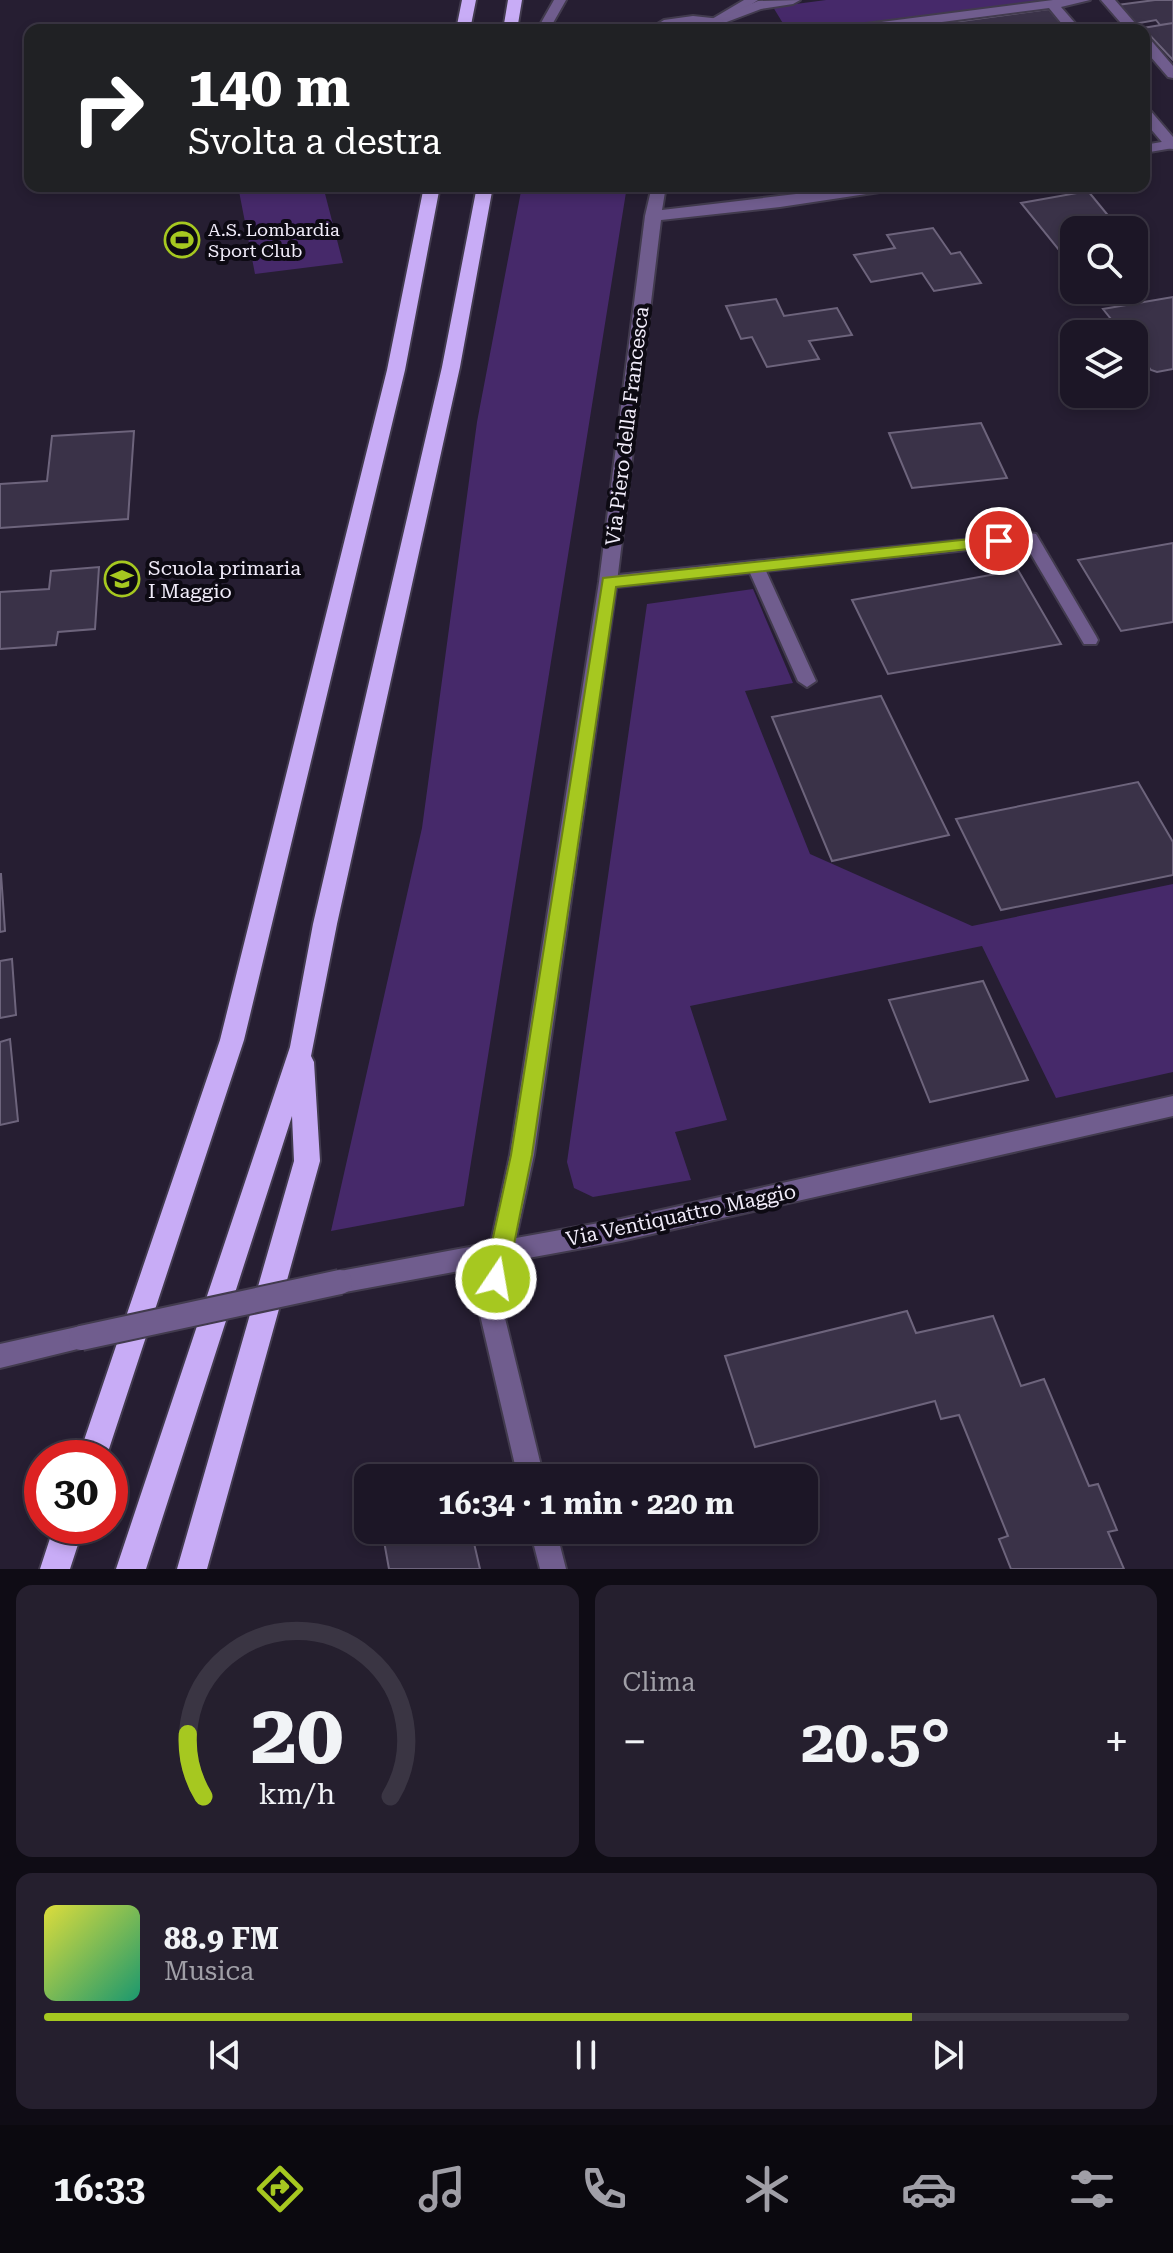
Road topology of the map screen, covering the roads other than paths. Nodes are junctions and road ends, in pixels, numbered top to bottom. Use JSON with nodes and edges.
{"nodes":[{"id":1,"x":469,"y":0,"type":"edge"},
{"id":2,"x":515,"y":0,"type":"edge"},
{"id":3,"x":560,"y":0,"type":"edge"},
{"id":4,"x":752,"y":0,"type":"edge"},
{"id":5,"x":793,"y":0,"type":"edge"},
{"id":6,"x":1083,"y":0,"type":"edge"},
{"id":7,"x":1108,"y":0,"type":"edge"},
{"id":8,"x":1052,"y":4,"type":"junction"},
{"id":9,"x":464,"y":24,"type":"edge"},
{"id":10,"x":511,"y":24,"type":"edge"},
{"id":11,"x":546,"y":24,"type":"edge"},
{"id":12,"x":671,"y":24,"type":"edge"},
{"id":13,"x":710,"y":24,"type":"edge"},
{"id":14,"x":722,"y":24,"type":"edge"},
{"id":15,"x":724,"y":24,"type":"edge"},
{"id":16,"x":897,"y":24,"type":"edge"},
{"id":17,"x":1069,"y":24,"type":"edge"},
{"id":18,"x":1129,"y":24,"type":"edge"},
{"id":19,"x":1150,"y":48,"type":"edge"},
{"id":20,"x":1173,"y":74,"type":"edge"},
{"id":21,"x":1150,"y":119,"type":"edge"},
{"id":22,"x":1172,"y":144,"type":"edge"},
{"id":23,"x":1150,"y":148,"type":"edge"},
{"id":24,"x":431,"y":192,"type":"edge"},
{"id":25,"x":484,"y":192,"type":"edge"},
{"id":26,"x":658,"y":192,"type":"edge"},
{"id":27,"x":853,"y":192,"type":"edge"},
{"id":28,"x":652,"y":216,"type":"junction"},
{"id":29,"x":756,"y":568,"type":"junction"},
{"id":30,"x":608,"y":582,"type":"junction"},
{"id":31,"x":1090,"y":640,"type":"dead end"},
{"id":32,"x":807,"y":681,"type":"dead end"},
{"id":33,"x":302,"y":1047,"type":"junction"},
{"id":34,"x":1173,"y":1106,"type":"edge"},
{"id":35,"x":501,"y":1252,"type":"junction"},
{"id":36,"x":0,"y":1356,"type":"edge"},
{"id":37,"x":98,"y":1440,"type":"edge"},
{"id":38,"x":528,"y":1464,"type":"edge"},
{"id":39,"x":63,"y":1544,"type":"edge"},
{"id":40,"x":547,"y":1544,"type":"edge"},
{"id":41,"x":55,"y":1569,"type":"edge"},
{"id":42,"x":131,"y":1569,"type":"edge"},
{"id":43,"x":192,"y":1569,"type":"edge"},
{"id":44,"x":553,"y":1569,"type":"edge"}],
"edges":[{"from":1,"to":9,"type":"highway"},
{"from":2,"to":10,"type":"highway"},
{"from":3,"to":11,"type":"lane"},
{"from":4,"to":14,"type":"lane"},
{"from":5,"to":15,"type":"street"},
{"from":6,"to":8,"type":"street"},
{"from":7,"to":18,"type":"street"},
{"from":8,"to":16,"type":"street"},
{"from":8,"to":17,"type":"street"},
{"from":12,"to":13,"type":"street"},
{"from":19,"to":20,"type":"street"},
{"from":21,"to":22,"type":"street"},
{"from":22,"to":23,"type":"street"},
{"from":24,"to":37,"type":"highway"},
{"from":25,"to":33,"type":"highway"},
{"from":26,"to":28,"type":"street","name":"Via Piero della Francesca"},
{"from":27,"to":28,"type":"street"},
{"from":28,"to":30,"type":"street","name":"Via Piero della Francesca"},
{"from":29,"to":30,"type":"lane"},
{"from":29,"to":31,"type":"lane"},
{"from":29,"to":32,"type":"lane"},
{"from":30,"to":35,"type":"street","name":"Via Piero della Francesca"},
{"from":33,"to":42,"type":"highway"},
{"from":33,"to":43,"type":"highway"},
{"from":34,"to":35,"type":"street","name":"Via Ventiquattro Maggio"},
{"from":35,"to":36,"type":"street","name":"Via Ventiquattro Maggio","bridge":true},
{"from":35,"to":38,"type":"street","name":"Via Piero della Francesca"},
{"from":39,"to":41,"type":"highway"},
{"from":40,"to":44,"type":"street"}]}
